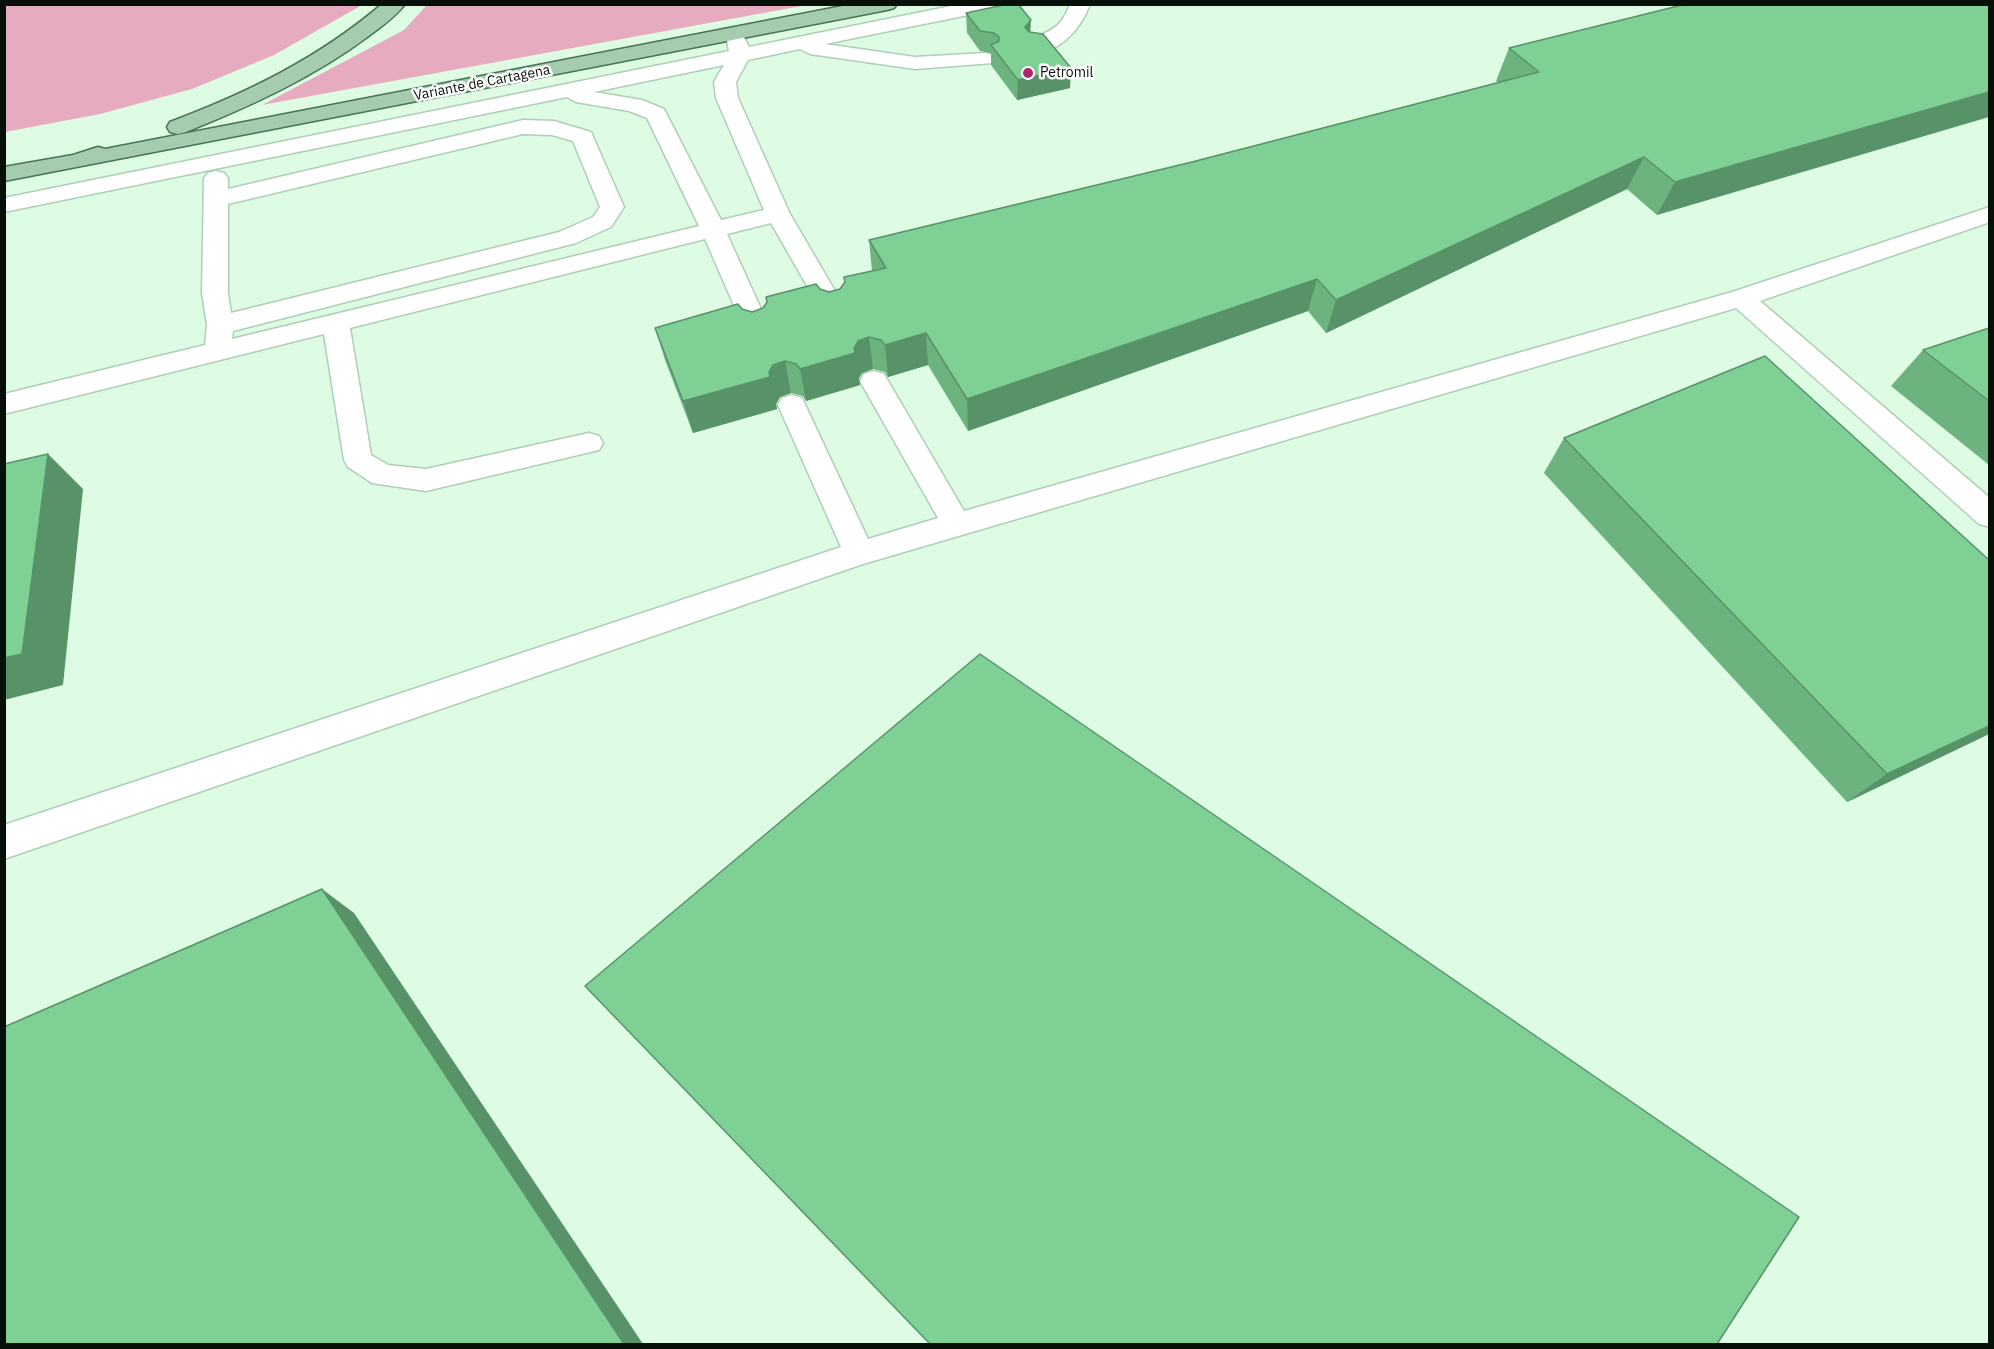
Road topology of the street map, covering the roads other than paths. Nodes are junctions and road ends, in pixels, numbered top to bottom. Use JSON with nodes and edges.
{"nodes":[{"id":1,"x":395,"y":4,"type":"edge"},
{"id":2,"x":887,"y":4,"type":"edge"},
{"id":3,"x":993,"y":4,"type":"edge"},
{"id":4,"x":1080,"y":4,"type":"edge"},
{"id":5,"x":737,"y":44,"type":"junction"},
{"id":6,"x":791,"y":45,"type":"junction"},
{"id":7,"x":1037,"y":47,"type":"edge"},
{"id":8,"x":986,"y":59,"type":"dead end"},
{"id":9,"x":505,"y":78,"type":"junction"},
{"id":10,"x":555,"y":92,"type":"junction"},
{"id":11,"x":78,"y":161,"type":"junction"},
{"id":12,"x":215,"y":162,"type":"junction"},
{"id":13,"x":4,"y":174,"type":"edge"},
{"id":14,"x":4,"y":188,"type":"edge"},
{"id":15,"x":217,"y":199,"type":"junction"},
{"id":16,"x":4,"y":205,"type":"edge"},
{"id":17,"x":778,"y":214,"type":"junction"},
{"id":18,"x":1989,"y":214,"type":"edge"},
{"id":19,"x":713,"y":229,"type":"junction"},
{"id":20,"x":1741,"y":298,"type":"junction"},
{"id":21,"x":835,"y":312,"type":"edge"},
{"id":22,"x":336,"y":324,"type":"junction"},
{"id":23,"x":220,"y":325,"type":"junction"},
{"id":24,"x":759,"y":333,"type":"edge"},
{"id":25,"x":218,"y":353,"type":"junction"},
{"id":26,"x":874,"y":381,"type":"dead end"},
{"id":27,"x":4,"y":404,"type":"edge"},
{"id":28,"x":792,"y":405,"type":"dead end"},
{"id":29,"x":589,"y":443,"type":"dead end"},
{"id":30,"x":1989,"y":516,"type":"edge"},
{"id":31,"x":956,"y":523,"type":"junction"},
{"id":32,"x":859,"y":553,"type":"junction"},
{"id":33,"x":4,"y":842,"type":"edge"}],
"edges":[{"from":1,"to":11,"type":"main road"},
{"from":2,"to":5,"type":"main road","name":"Variante de Cartagena"},
{"from":3,"to":6,"type":"lane"},
{"from":4,"to":7,"type":"lane"},
{"from":5,"to":6,"type":"lane"},
{"from":5,"to":9,"type":"main road","name":"Variante de Cartagena"},
{"from":5,"to":10,"type":"lane"},
{"from":5,"to":17,"type":"lane"},
{"from":6,"to":8,"type":"lane"},
{"from":9,"to":10,"type":"lane"},
{"from":9,"to":11,"type":"main road","name":"Variante de Cartagena"},
{"from":10,"to":12,"type":"lane"},
{"from":10,"to":19,"type":"lane"},
{"from":11,"to":13,"type":"main road"},
{"from":11,"to":14,"type":"lane"},
{"from":12,"to":15,"type":"lane"},
{"from":12,"to":16,"type":"lane"},
{"from":15,"to":23,"type":"lane"},
{"from":15,"to":23,"type":"lane"},
{"from":17,"to":19,"type":"lane"},
{"from":17,"to":21,"type":"lane"},
{"from":18,"to":20,"type":"lane"},
{"from":19,"to":22,"type":"lane"},
{"from":19,"to":24,"type":"lane"},
{"from":20,"to":30,"type":"lane"},
{"from":20,"to":31,"type":"lane"},
{"from":22,"to":25,"type":"lane"},
{"from":22,"to":29,"type":"lane"},
{"from":23,"to":25,"type":"lane"},
{"from":25,"to":27,"type":"lane"},
{"from":26,"to":31,"type":"lane"},
{"from":28,"to":32,"type":"lane"},
{"from":31,"to":32,"type":"lane"},
{"from":32,"to":33,"type":"lane"}]}
